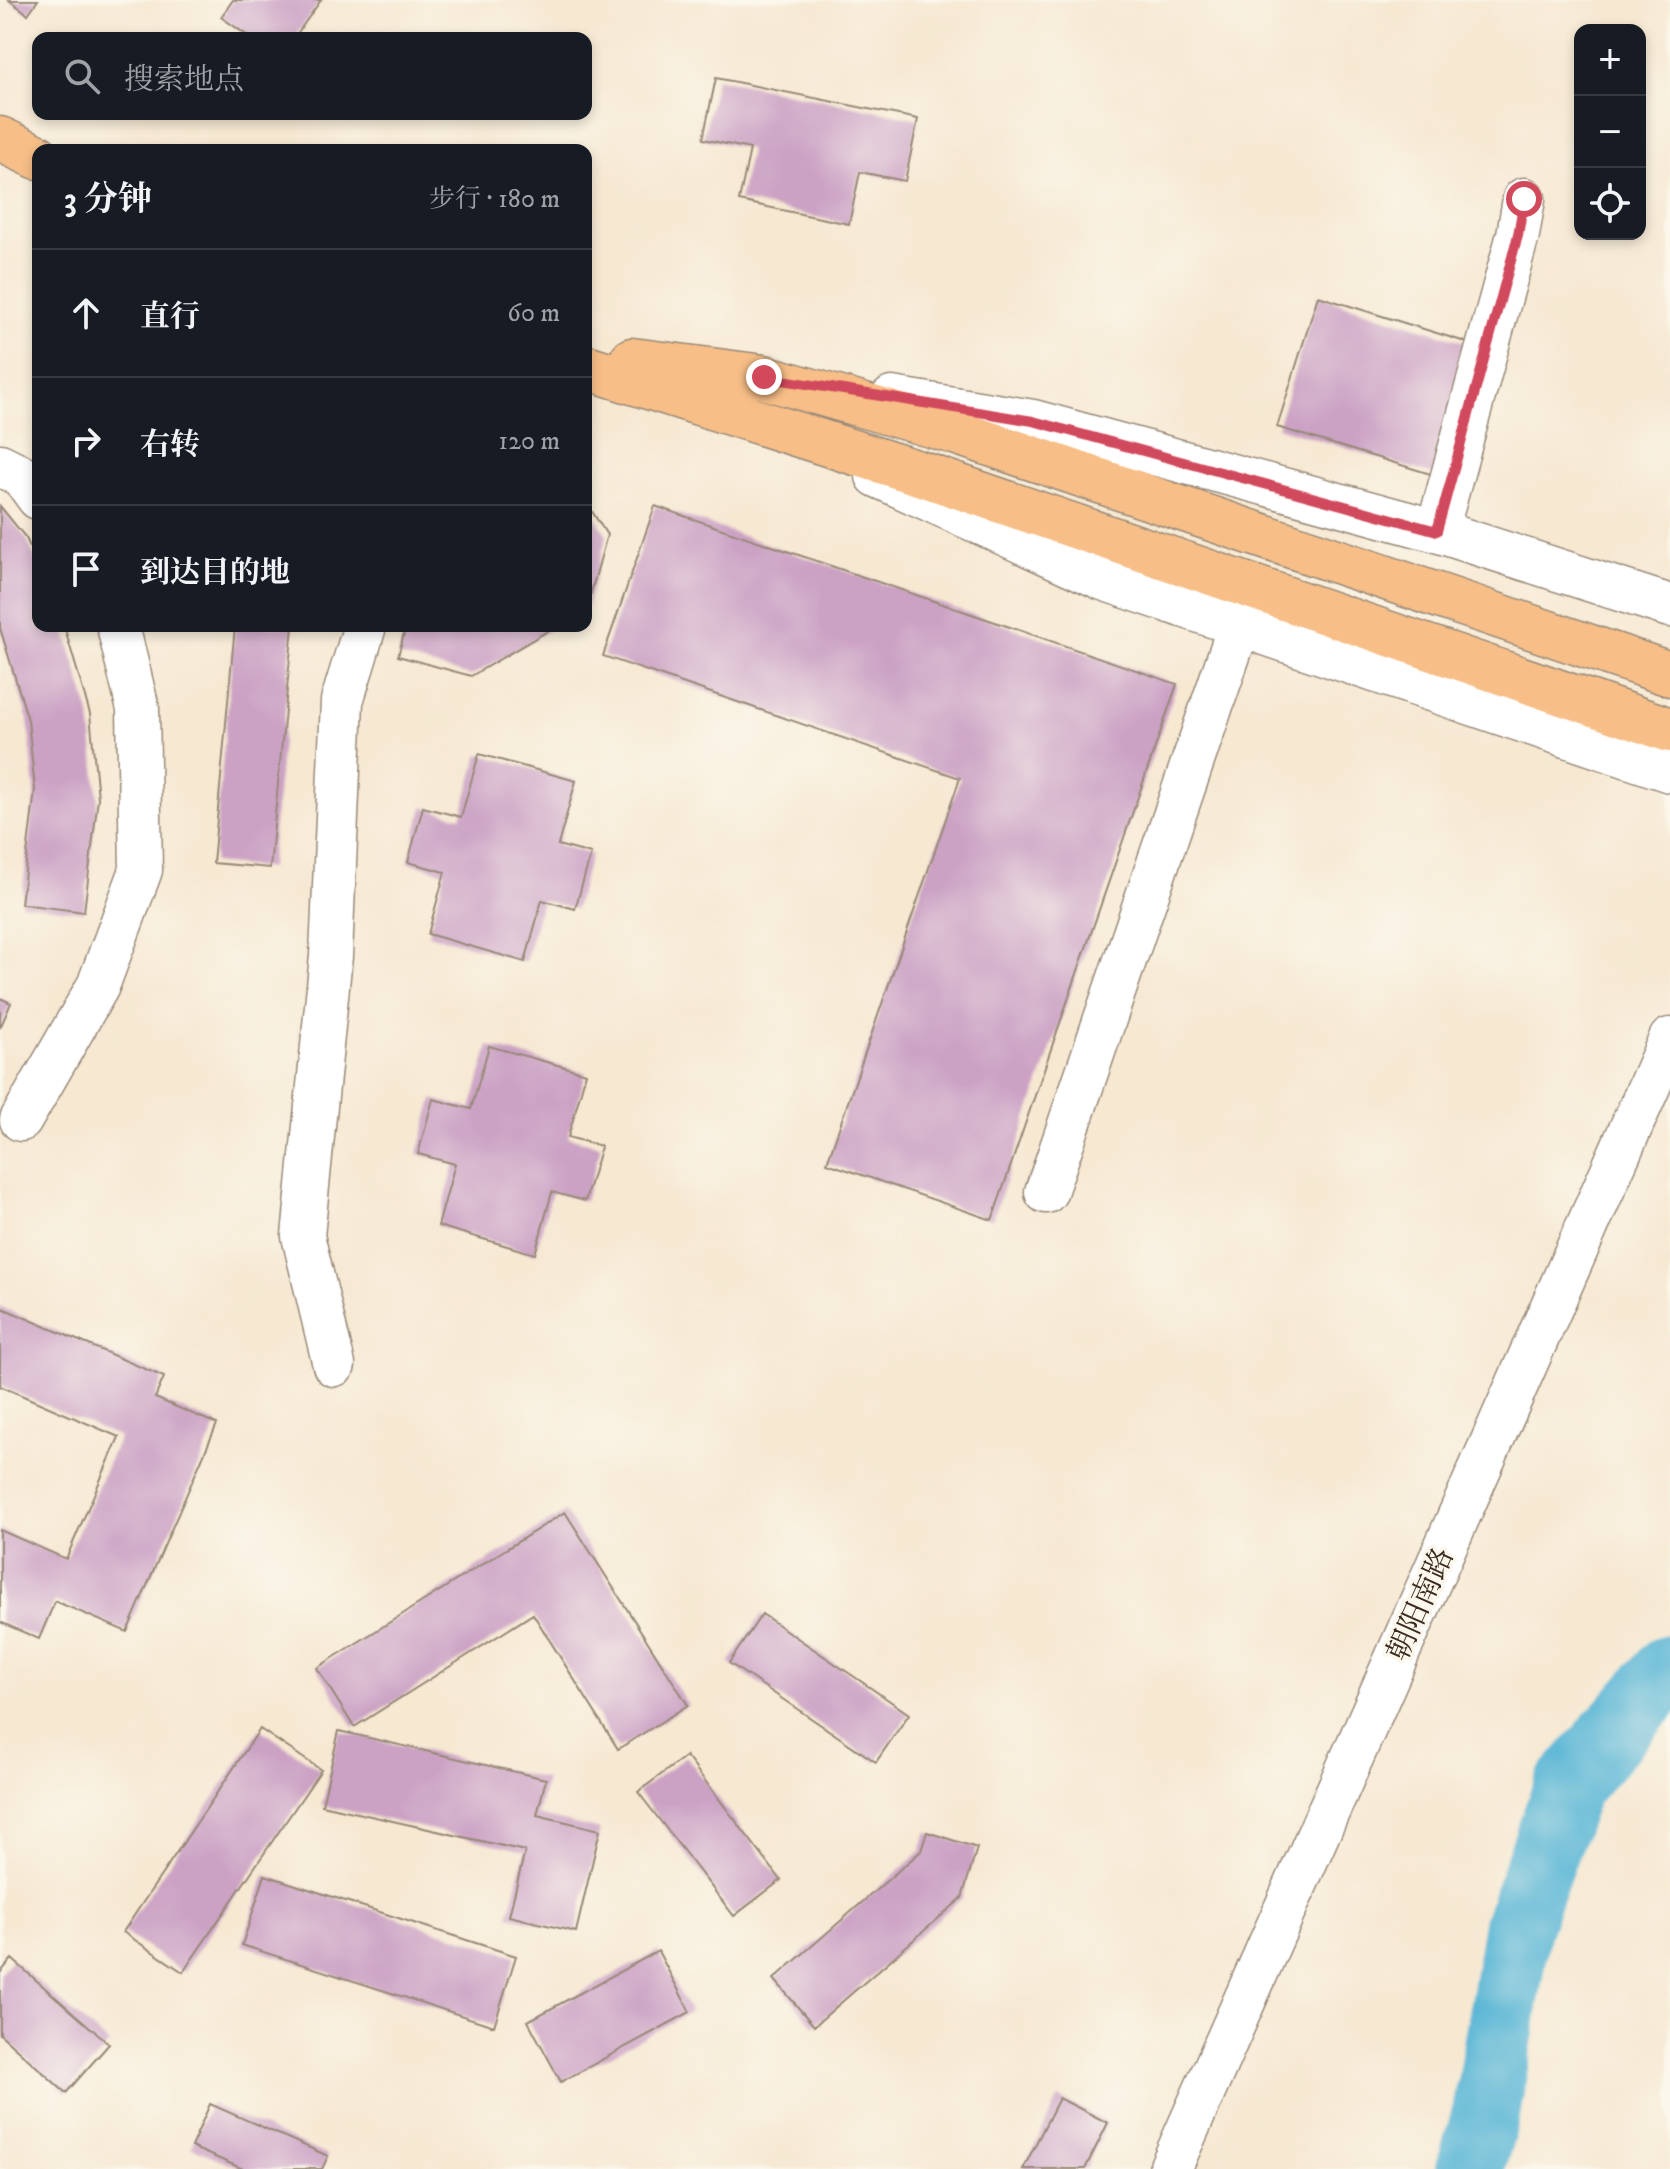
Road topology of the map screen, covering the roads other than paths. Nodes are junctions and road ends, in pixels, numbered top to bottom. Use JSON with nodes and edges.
{"nodes":[{"id":1,"x":0,"y":139,"type":"edge"},
{"id":2,"x":32,"y":154,"type":"edge"},
{"id":3,"x":1524,"y":199,"type":"dead end"},
{"id":4,"x":592,"y":355,"type":"edge"},
{"id":5,"x":592,"y":369,"type":"edge"},
{"id":6,"x":764,"y":377,"type":"junction"},
{"id":7,"x":756,"y":421,"type":"junction"},
{"id":8,"x":0,"y":465,"type":"edge"},
{"id":9,"x":32,"y":490,"type":"edge"},
{"id":10,"x":1437,"y":531,"type":"junction"},
{"id":11,"x":1670,"y":606,"type":"edge"},
{"id":12,"x":1239,"y":626,"type":"junction"},
{"id":13,"x":119,"y":632,"type":"edge"},
{"id":14,"x":363,"y":632,"type":"edge"},
{"id":15,"x":1670,"y":674,"type":"edge"},
{"id":16,"x":1670,"y":730,"type":"edge"},
{"id":17,"x":1670,"y":771,"type":"edge"},
{"id":18,"x":1670,"y":1039,"type":"edge"},
{"id":19,"x":21,"y":1120,"type":"dead end"},
{"id":20,"x":1046,"y":1192,"type":"dead end"},
{"id":21,"x":334,"y":1365,"type":"dead end"},
{"id":22,"x":1170,"y":2169,"type":"edge"}],
"edges":[{"from":1,"to":2,"type":"main road"},
{"from":3,"to":10,"type":"street"},
{"from":4,"to":6,"type":"main road"},
{"from":5,"to":7,"type":"main road"},
{"from":6,"to":10,"type":"street"},
{"from":6,"to":15,"type":"main road"},
{"from":7,"to":12,"type":"street"},
{"from":7,"to":16,"type":"main road"},
{"from":8,"to":9,"type":"street"},
{"from":10,"to":11,"type":"street"},
{"from":12,"to":17,"type":"street"},
{"from":12,"to":20,"type":"street"},
{"from":13,"to":19,"type":"street"},
{"from":14,"to":21,"type":"street"},
{"from":18,"to":22,"type":"street","name":"朝阳南路"}]}
